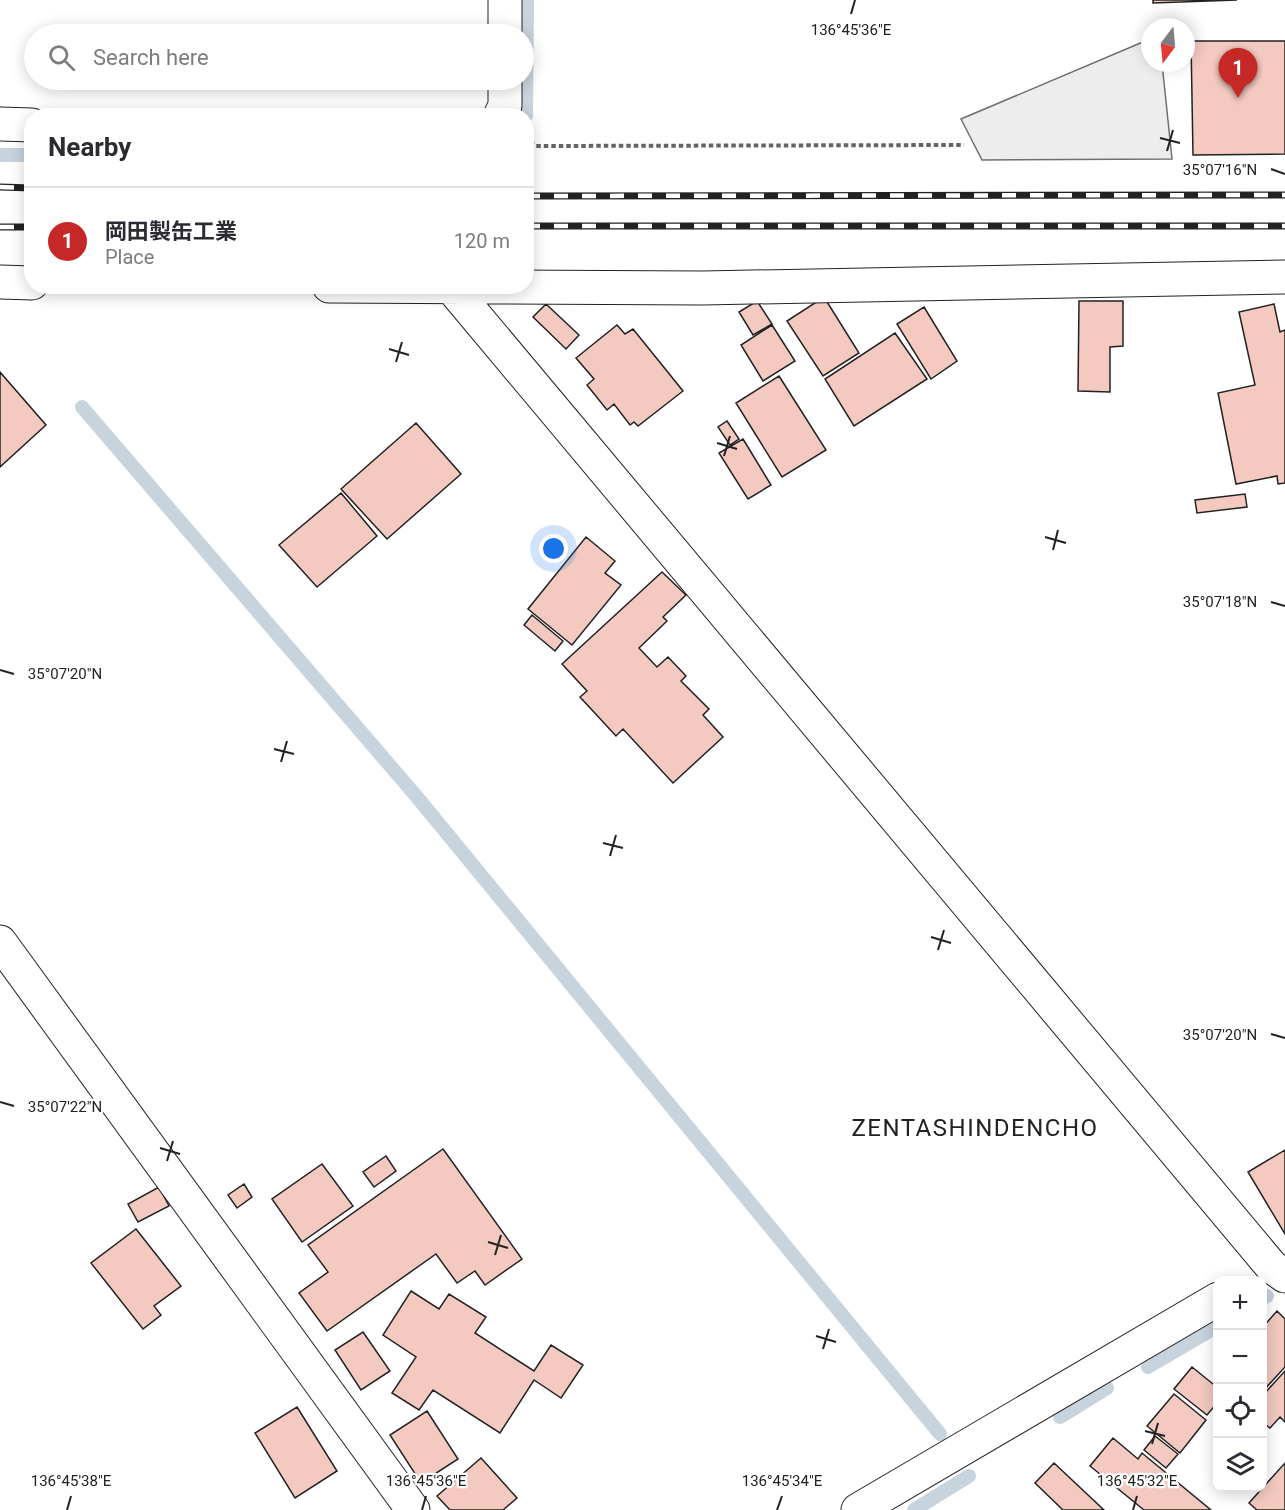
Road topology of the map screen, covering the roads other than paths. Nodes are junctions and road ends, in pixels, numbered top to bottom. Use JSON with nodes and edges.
{"nodes":[{"id":1,"x":505,"y":0,"type":"edge"},
{"id":2,"x":505,"y":24,"type":"edge"},
{"id":3,"x":505,"y":90,"type":"edge"},
{"id":4,"x":505,"y":108,"type":"edge"},
{"id":5,"x":0,"y":124,"type":"edge"},
{"id":6,"x":24,"y":125,"type":"edge"},
{"id":7,"x":1285,"y":277,"type":"edge"},
{"id":8,"x":0,"y":282,"type":"edge"},
{"id":9,"x":24,"y":283,"type":"edge"},
{"id":10,"x":534,"y":288,"type":"edge"},
{"id":11,"x":457,"y":294,"type":"edge"},
{"id":12,"x":0,"y":942,"type":"edge"},
{"id":13,"x":1274,"y":1272,"type":"edge"},
{"id":14,"x":1213,"y":1302,"type":"edge"},
{"id":15,"x":413,"y":1510,"type":"edge"},
{"id":16,"x":858,"y":1510,"type":"edge"}],
"edges":[{"from":1,"to":2,"type":"street"},
{"from":3,"to":4,"type":"street"},
{"from":5,"to":6,"type":"street"},
{"from":7,"to":10,"type":"street"},
{"from":8,"to":9,"type":"street"},
{"from":11,"to":13,"type":"street"},
{"from":12,"to":15,"type":"street"},
{"from":14,"to":16,"type":"street"}]}
